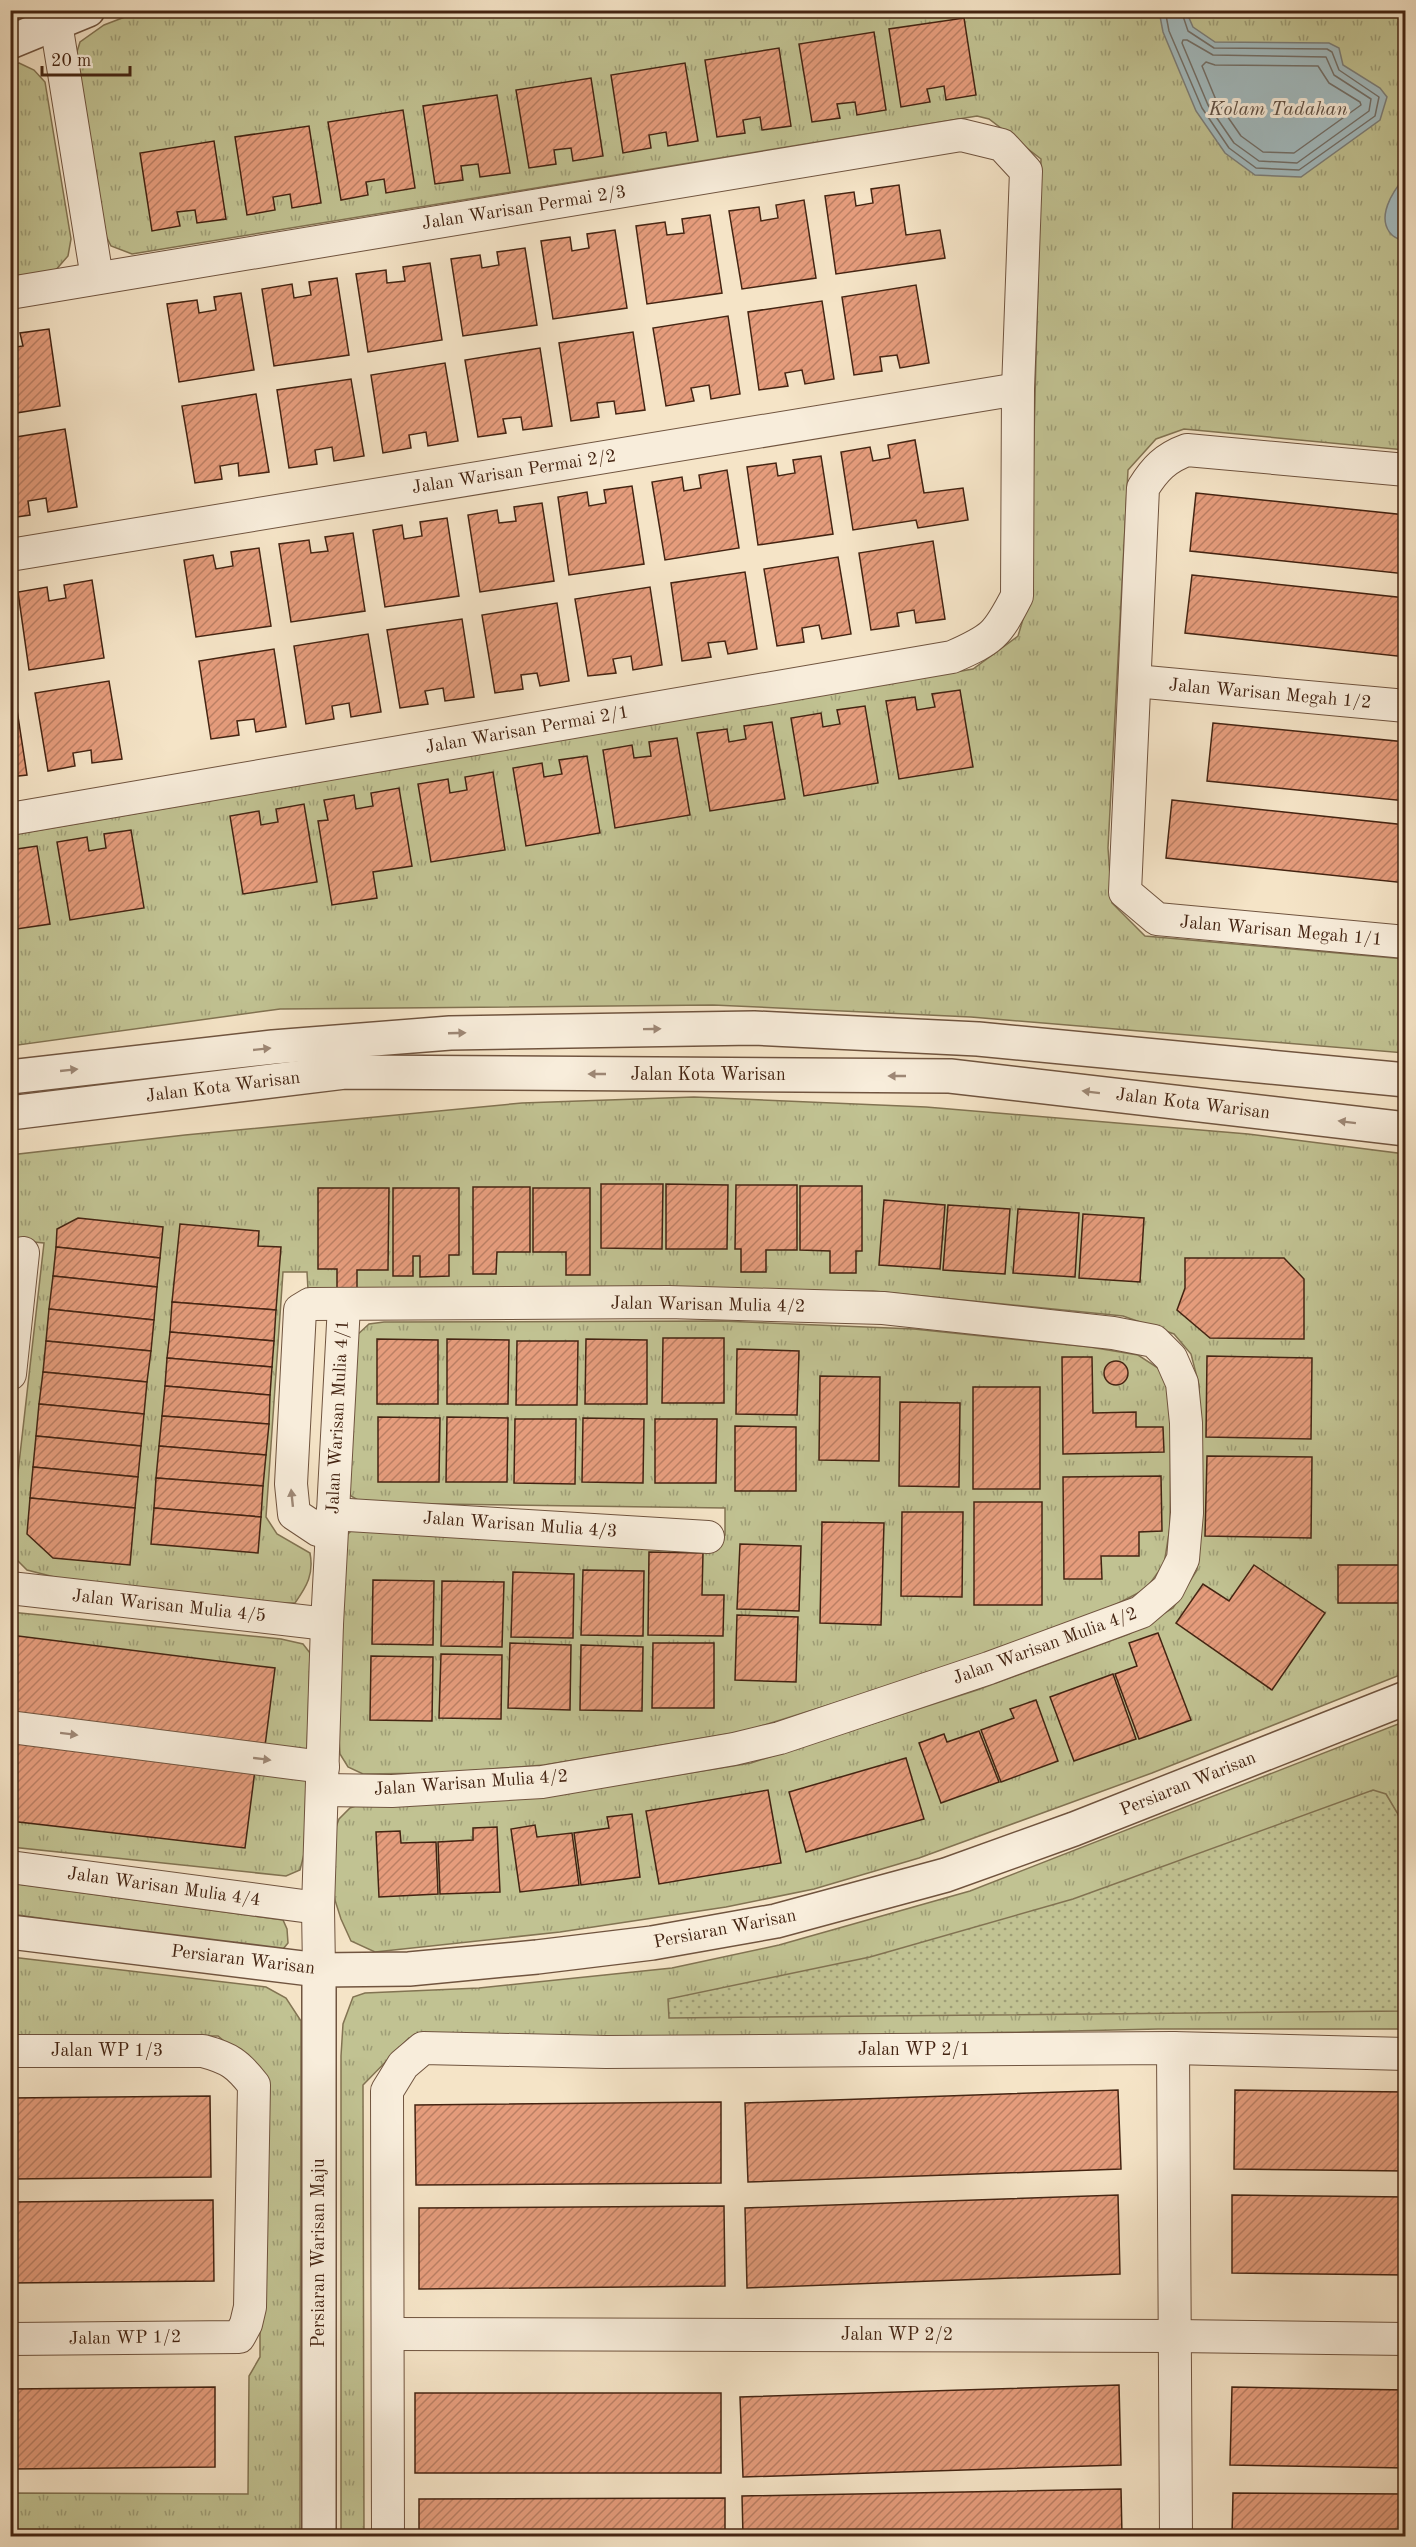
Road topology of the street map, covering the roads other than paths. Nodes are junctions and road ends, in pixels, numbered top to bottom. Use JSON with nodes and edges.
{"nodes":[{"id":1,"x":88,"y":10,"type":"edge"},
{"id":2,"x":57,"y":22,"type":"junction"},
{"id":3,"x":10,"y":42,"type":"edge"},
{"id":4,"x":97,"y":278,"type":"junction"},
{"id":5,"x":10,"y":293,"type":"edge"},
{"id":6,"x":1018,"y":389,"type":"junction"},
{"id":7,"x":1406,"y":470,"type":"edge"},
{"id":8,"x":10,"y":555,"type":"edge"},
{"id":9,"x":1135,"y":681,"type":"junction"},
{"id":10,"x":1406,"y":706,"type":"edge"},
{"id":11,"x":10,"y":819,"type":"edge"},
{"id":12,"x":1406,"y":942,"type":"edge"},
{"id":13,"x":10,"y":1077,"type":"edge"},
{"id":14,"x":1406,"y":1080,"type":"edge"},
{"id":15,"x":10,"y":1113,"type":"edge"},
{"id":16,"x":1406,"y":1129,"type":"edge"},
{"id":17,"x":23,"y":1253,"type":"dead end"},
{"id":18,"x":344,"y":1305,"type":"junction"},
{"id":19,"x":10,"y":1374,"type":"edge"},
{"id":20,"x":332,"y":1524,"type":"junction"},
{"id":21,"x":708,"y":1537,"type":"dead end"},
{"id":22,"x":10,"y":1588,"type":"edge"},
{"id":23,"x":327,"y":1624,"type":"junction"},
{"id":24,"x":1406,"y":1698,"type":"edge"},
{"id":25,"x":10,"y":1727,"type":"edge"},
{"id":26,"x":323,"y":1778,"type":"junction"},
{"id":27,"x":10,"y":1867,"type":"edge"},
{"id":28,"x":318,"y":1908,"type":"junction"},
{"id":29,"x":10,"y":1932,"type":"edge"},
{"id":30,"x":319,"y":1970,"type":"junction"},
{"id":31,"x":1173,"y":2048,"type":"junction"},
{"id":32,"x":10,"y":2051,"type":"edge"},
{"id":33,"x":1406,"y":2054,"type":"edge"},
{"id":34,"x":389,"y":2334,"type":"junction"},
{"id":35,"x":1175,"y":2336,"type":"junction"},
{"id":36,"x":240,"y":2337,"type":"joint"},
{"id":37,"x":1406,"y":2338,"type":"edge"},
{"id":38,"x":10,"y":2339,"type":"edge"},
{"id":39,"x":319,"y":2536,"type":"edge"},
{"id":40,"x":388,"y":2536,"type":"edge"},
{"id":41,"x":1176,"y":2536,"type":"edge"}],
"edges":[{"from":1,"to":2,"type":"street"},
{"from":2,"to":3,"type":"street"},
{"from":2,"to":4,"type":"street"},
{"from":4,"to":5,"type":"street","name":"Jalan Warisan Permai 2/3"},
{"from":4,"to":6,"type":"street","name":"Jalan Warisan Permai 2/3"},
{"from":6,"to":8,"type":"street","name":"Jalan Warisan Permai 2/2"},
{"from":6,"to":11,"type":"street","name":"Jalan Warisan Permai 2/1"},
{"from":7,"to":9,"type":"street"},
{"from":9,"to":10,"type":"street","name":"Jalan Warisan Megah 1/2"},
{"from":9,"to":12,"type":"street","name":"Jalan Warisan Megah 1/1"},
{"from":13,"to":14,"type":"street","name":"Jalan Kota Warisan","one_way":true},
{"from":16,"to":15,"type":"street","name":"Jalan Kota Warisan","one_way":true},
{"from":17,"to":19,"type":"street"},
{"from":18,"to":20,"type":"street","name":"Jalan Warisan Mulia 4/1"},
{"from":20,"to":18,"type":"street","name":"Jalan Warisan Mulia 4/1","one_way":true},
{"from":18,"to":26,"type":"street","name":"Jalan Warisan Mulia 4/2"},
{"from":20,"to":21,"type":"street","name":"Jalan Warisan Mulia 4/3"},
{"from":20,"to":23,"type":"street","name":"Jalan Warisan Mulia 4/1"},
{"from":22,"to":23,"type":"street","name":"Jalan Warisan Mulia 4/5"},
{"from":23,"to":26,"type":"street","name":"Jalan Warisan Mulia 4/1"},
{"from":24,"to":30,"type":"street","name":"Persiaran Warisan"},
{"from":25,"to":26,"type":"street","name":"Jalan Warisan Mulia 4/2","one_way":true},
{"from":26,"to":28,"type":"street","name":"Jalan Warisan Mulia 4/1"},
{"from":27,"to":28,"type":"street","name":"Jalan Warisan Mulia 4/4"},
{"from":28,"to":30,"type":"street","name":"Jalan Warisan Mulia 4/1"},
{"from":29,"to":30,"type":"street","name":"Persiaran Warisan"},
{"from":30,"to":39,"type":"street","name":"Persiaran Warisan Maju"},
{"from":31,"to":33,"type":"street","name":"Jalan WP 2/1"},
{"from":31,"to":34,"type":"street","name":"Jalan WP 2/1"},
{"from":31,"to":35,"type":"street"},
{"from":32,"to":36,"type":"street","name":"Jalan WP 1/3"},
{"from":34,"to":35,"type":"street","name":"Jalan WP 2/2"},
{"from":34,"to":40,"type":"street"},
{"from":35,"to":37,"type":"street","name":"Jalan WP 2/2"},
{"from":35,"to":41,"type":"street"},
{"from":36,"to":38,"type":"street","name":"Jalan WP 1/2"}]}
